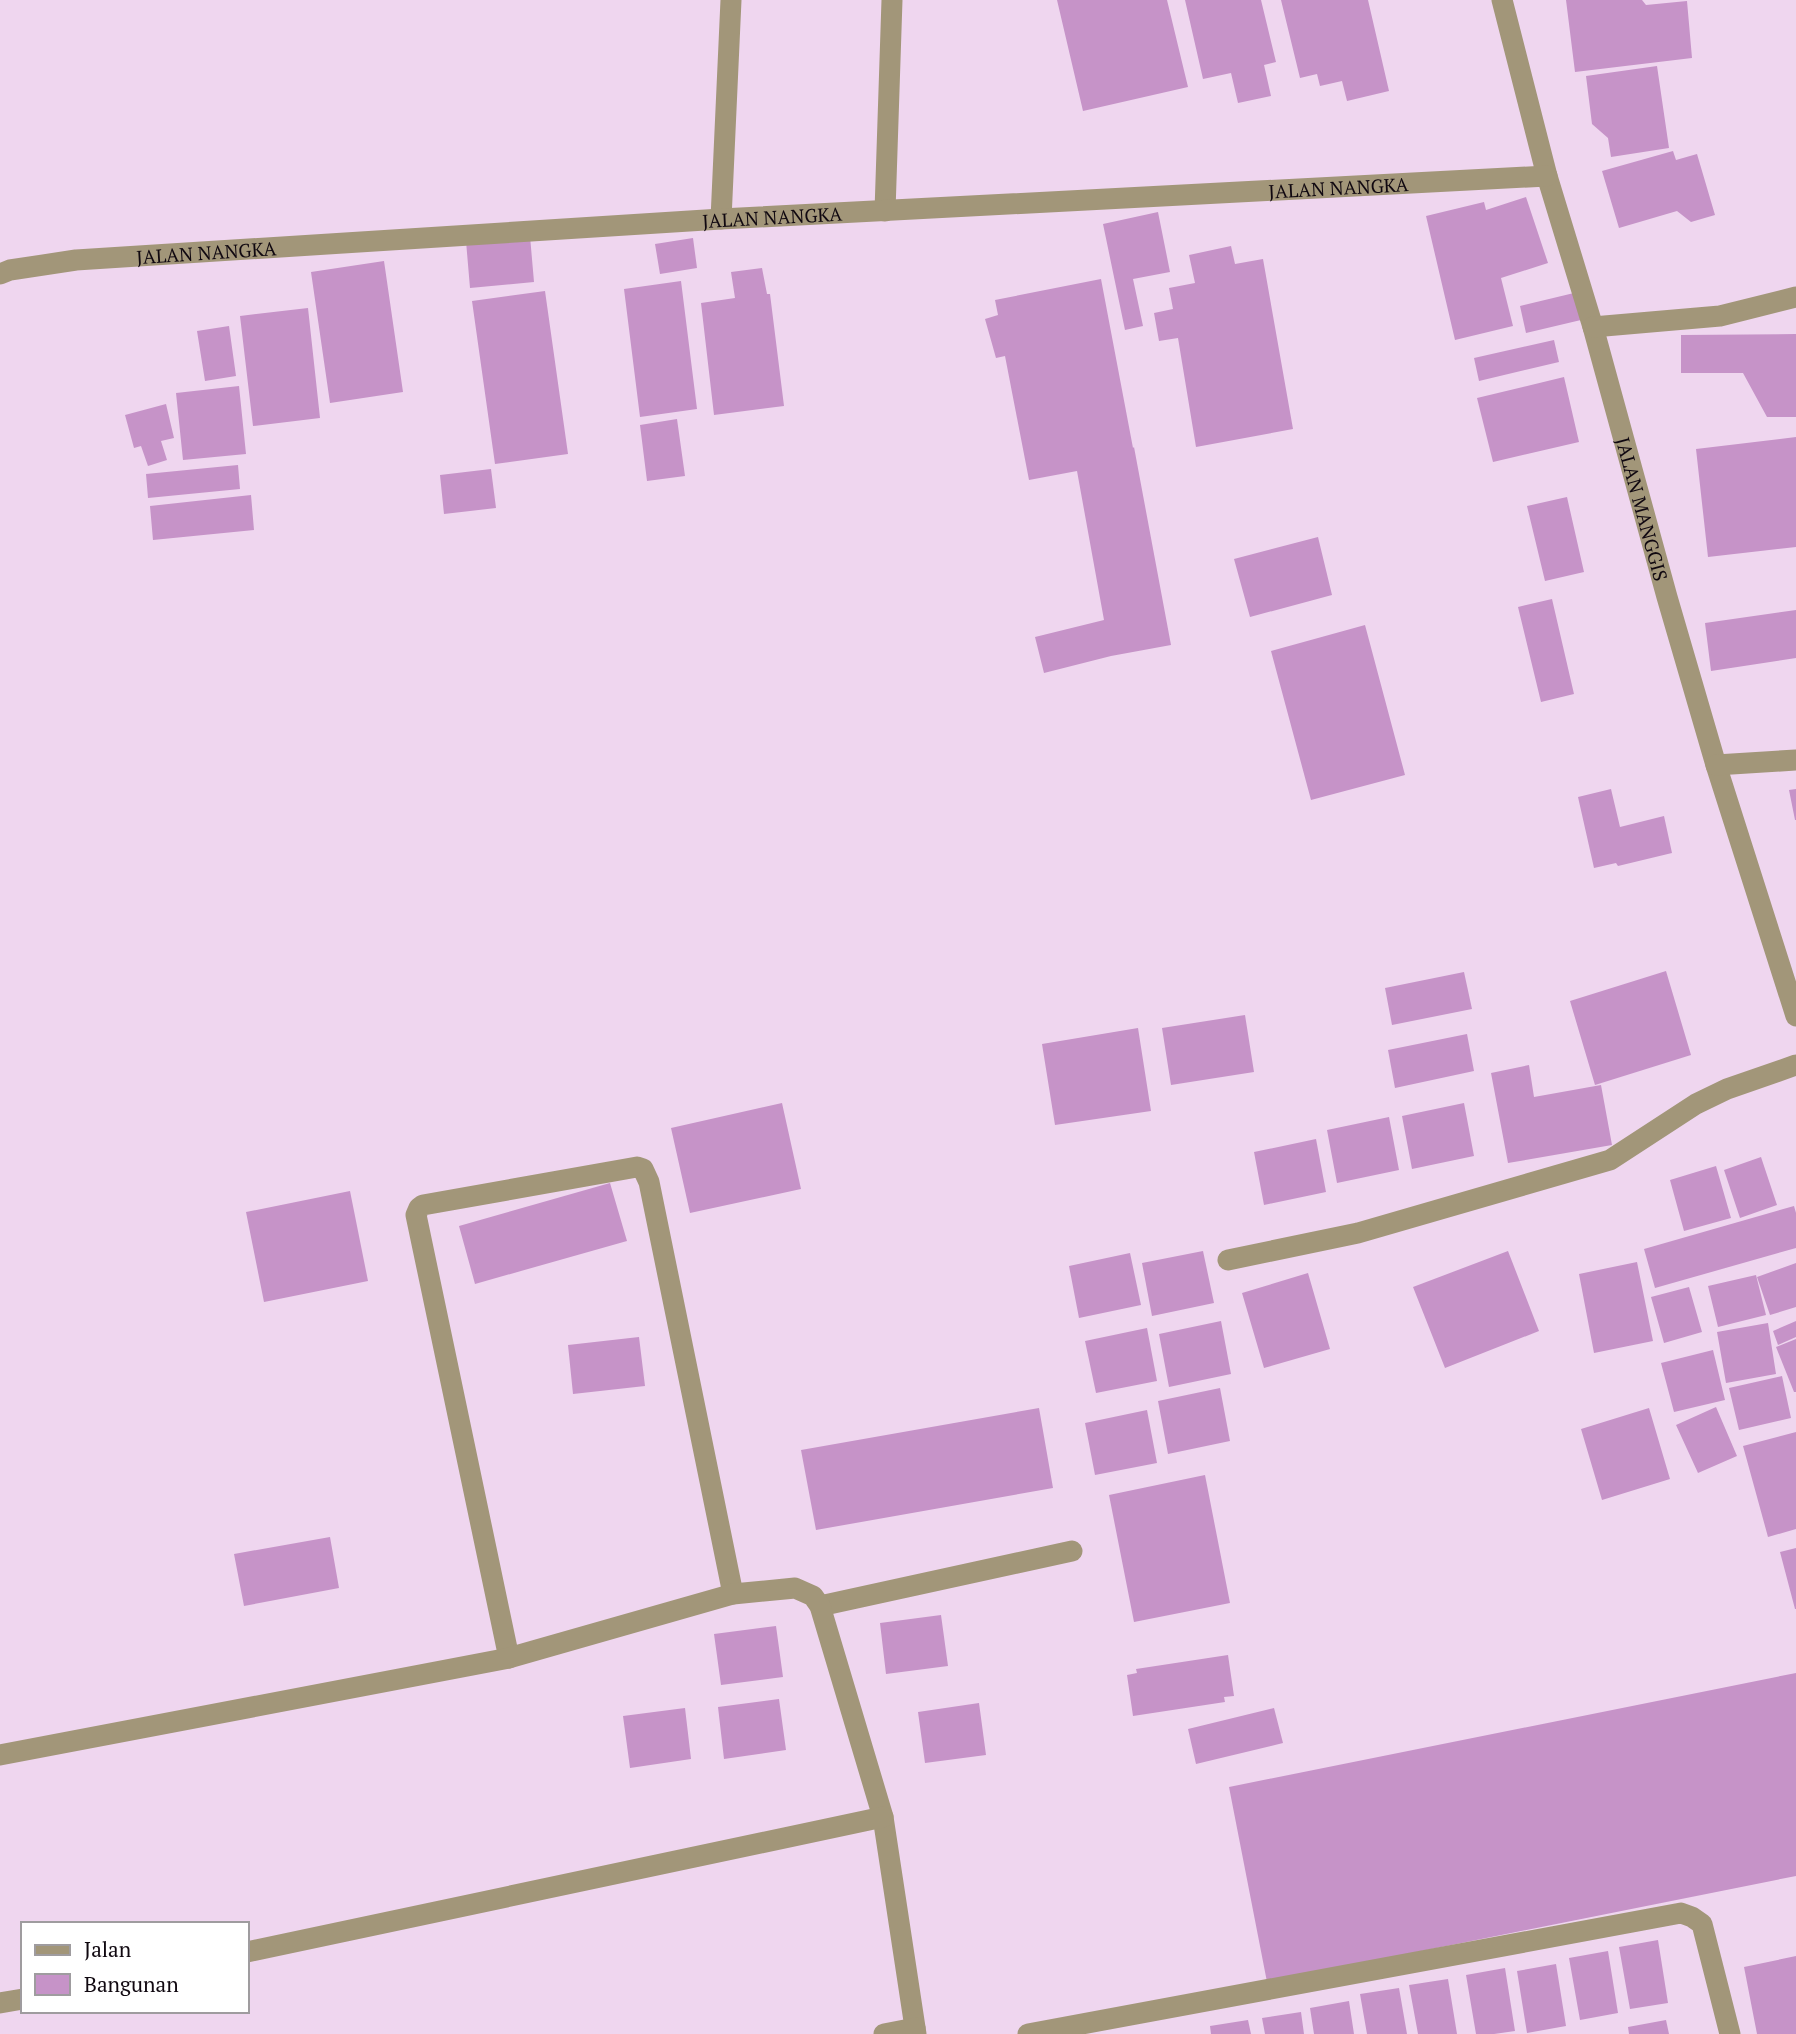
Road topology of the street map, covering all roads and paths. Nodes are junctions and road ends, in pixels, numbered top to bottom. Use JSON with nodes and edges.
{"nodes":[{"id":1,"x":731,"y":0,"type":"edge"},
{"id":2,"x":892,"y":0,"type":"edge"},
{"id":3,"x":1502,"y":0,"type":"edge"},
{"id":4,"x":1547,"y":176,"type":"junction"},
{"id":5,"x":885,"y":211,"type":"junction"},
{"id":6,"x":721,"y":219,"type":"junction"},
{"id":7,"x":0,"y":274,"type":"edge"},
{"id":8,"x":1796,"y":297,"type":"edge"},
{"id":9,"x":1594,"y":327,"type":"junction"},
{"id":10,"x":1796,"y":760,"type":"edge"},
{"id":11,"x":1716,"y":765,"type":"junction"},
{"id":12,"x":1796,"y":1016,"type":"edge"},
{"id":13,"x":1796,"y":1065,"type":"edge"},
{"id":14,"x":1228,"y":1260,"type":"dead end"},
{"id":15,"x":1072,"y":1551,"type":"dead end"},
{"id":16,"x":733,"y":1594,"type":"junction"},
{"id":17,"x":821,"y":1606,"type":"junction"},
{"id":18,"x":509,"y":1658,"type":"junction"},
{"id":19,"x":0,"y":1755,"type":"edge"},
{"id":20,"x":883,"y":1817,"type":"junction"},
{"id":21,"x":248,"y":1952,"type":"edge"},
{"id":22,"x":21,"y":1999,"type":"edge"},
{"id":23,"x":0,"y":2003,"type":"edge"},
{"id":24,"x":915,"y":2031,"type":"edge"},
{"id":25,"x":884,"y":2034,"type":"edge"},
{"id":26,"x":1028,"y":2034,"type":"edge"},
{"id":27,"x":1730,"y":2034,"type":"edge"}],
"edges":[{"from":1,"to":6,"type":"street"},
{"from":2,"to":5,"type":"street"},
{"from":3,"to":4,"type":"street","name":"JALAN MANGGIS"},
{"from":4,"to":5,"type":"street","name":"JALAN NANGKA"},
{"from":4,"to":9,"type":"street","name":"JALAN MANGGIS"},
{"from":5,"to":6,"type":"street","name":"JALAN NANGKA"},
{"from":6,"to":7,"type":"street","name":"JALAN NANGKA"},
{"from":8,"to":9,"type":"street"},
{"from":9,"to":11,"type":"street","name":"JALAN MANGGIS"},
{"from":10,"to":11,"type":"street"},
{"from":11,"to":12,"type":"street","name":"JALAN MANGGIS"},
{"from":13,"to":14,"type":"street"},
{"from":15,"to":17,"type":"street"},
{"from":16,"to":17,"type":"street"},
{"from":16,"to":18,"type":"street"},
{"from":16,"to":18,"type":"street"},
{"from":17,"to":20,"type":"street"},
{"from":18,"to":19,"type":"street"},
{"from":20,"to":21,"type":"street"},
{"from":20,"to":24,"type":"street"},
{"from":22,"to":23,"type":"street"},
{"from":24,"to":25,"type":"street"},
{"from":26,"to":27,"type":"street"}]}
